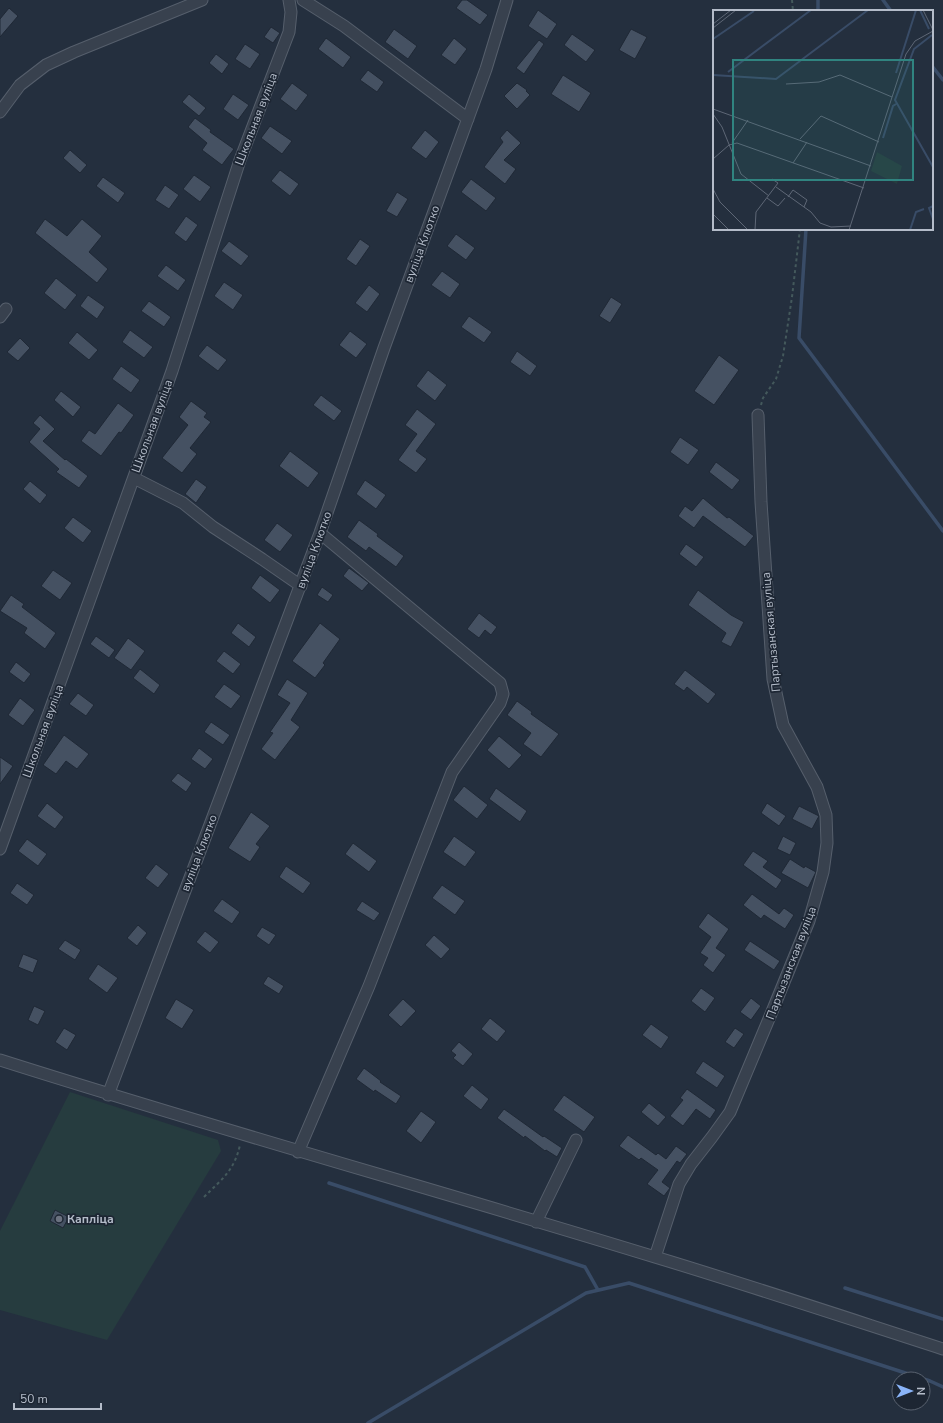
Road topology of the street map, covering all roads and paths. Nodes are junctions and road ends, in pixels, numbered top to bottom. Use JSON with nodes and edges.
{"nodes":[{"id":1,"x":202,"y":0,"type":"edge"},
{"id":2,"x":289,"y":0,"type":"edge"},
{"id":3,"x":303,"y":0,"type":"edge"},
{"id":4,"x":507,"y":0,"type":"edge"},
{"id":5,"x":792,"y":0,"type":"edge"},
{"id":6,"x":793,"y":10,"type":"edge"},
{"id":7,"x":0,"y":112,"type":"edge"},
{"id":8,"x":468,"y":119,"type":"junction"},
{"id":9,"x":800,"y":230,"type":"edge"},
{"id":10,"x":758,"y":415,"type":"joint"},
{"id":11,"x":134,"y":478,"type":"junction"},
{"id":12,"x":320,"y":533,"type":"junction"},
{"id":13,"x":301,"y":586,"type":"junction"},
{"id":14,"x":0,"y":849,"type":"edge"},
{"id":15,"x":0,"y":1060,"type":"edge"},
{"id":16,"x":108,"y":1095,"type":"junction"},
{"id":17,"x":242,"y":1135,"type":"junction"},
{"id":18,"x":576,"y":1140,"type":"dead end"},
{"id":19,"x":298,"y":1152,"type":"junction"},
{"id":20,"x":204,"y":1197,"type":"dead end"},
{"id":21,"x":536,"y":1222,"type":"junction"},
{"id":22,"x":655,"y":1257,"type":"junction"},
{"id":23,"x":943,"y":1349,"type":"edge"}],
"edges":[{"from":1,"to":7,"type":"street"},
{"from":2,"to":11,"type":"street","name":"Школьная вуліца"},
{"from":3,"to":8,"type":"street"},
{"from":4,"to":8,"type":"street","name":"вуліца Клютко"},
{"from":5,"to":6,"type":"path"},
{"from":8,"to":12,"type":"street","name":"вуліца Клютко"},
{"from":9,"to":10,"type":"path"},
{"from":10,"to":22,"type":"street","name":"Партызанская вуліца"},
{"from":11,"to":13,"type":"street"},
{"from":11,"to":14,"type":"street","name":"Школьная вуліца"},
{"from":12,"to":13,"type":"street","name":"вуліца Клютко"},
{"from":12,"to":19,"type":"street"},
{"from":13,"to":16,"type":"street","name":"вуліца Клютко"},
{"from":15,"to":16,"type":"street"},
{"from":16,"to":17,"type":"street"},
{"from":17,"to":19,"type":"street"},
{"from":17,"to":20,"type":"path"},
{"from":18,"to":21,"type":"street"},
{"from":19,"to":21,"type":"street"},
{"from":21,"to":22,"type":"street"},
{"from":22,"to":23,"type":"street"}]}
